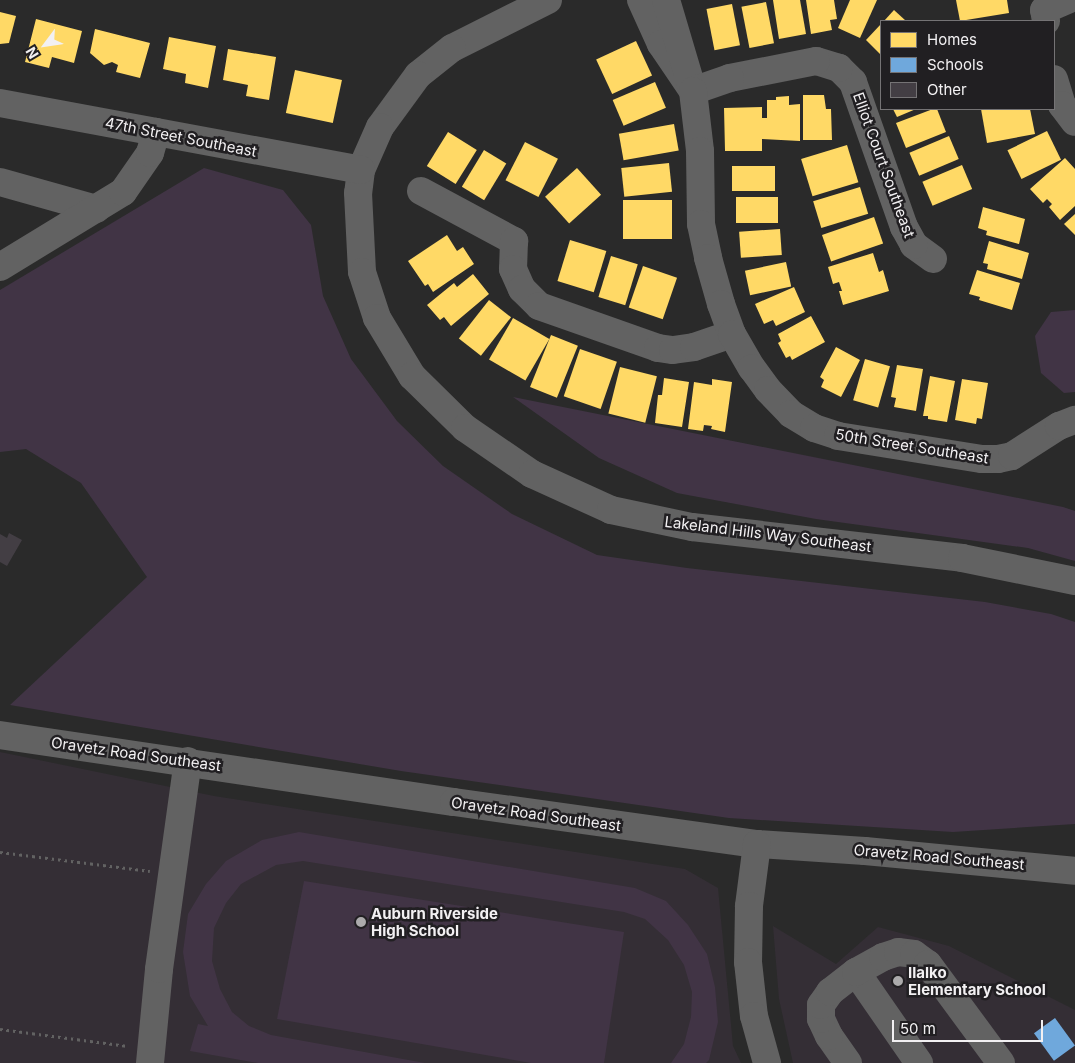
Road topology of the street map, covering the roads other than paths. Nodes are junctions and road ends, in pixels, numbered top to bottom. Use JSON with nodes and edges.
{"nodes":[{"id":1,"x":548,"y":0,"type":"edge"},
{"id":2,"x":641,"y":0,"type":"edge"},
{"id":3,"x":666,"y":0,"type":"edge"},
{"id":4,"x":1055,"y":82,"type":"edge"},
{"id":5,"x":693,"y":91,"type":"junction"},
{"id":6,"x":0,"y":103,"type":"edge"},
{"id":7,"x":1075,"y":122,"type":"edge"},
{"id":8,"x":156,"y":132,"type":"junction"},
{"id":9,"x":361,"y":170,"type":"junction"},
{"id":10,"x":0,"y":182,"type":"edge"},
{"id":11,"x":421,"y":191,"type":"dead end"},
{"id":12,"x":96,"y":209,"type":"junction"},
{"id":13,"x":933,"y":259,"type":"dead end"},
{"id":14,"x":0,"y":267,"type":"edge"},
{"id":15,"x":732,"y":334,"type":"junction"},
{"id":16,"x":1075,"y":420,"type":"edge"},
{"id":17,"x":1075,"y":581,"type":"edge"},
{"id":18,"x":0,"y":735,"type":"edge"},
{"id":19,"x":188,"y":761,"type":"junction"},
{"id":20,"x":756,"y":844,"type":"junction"},
{"id":21,"x":1075,"y":871,"type":"edge"},
{"id":22,"x":856,"y":972,"type":"junction"},
{"id":23,"x":151,"y":1056,"type":"edge"},
{"id":24,"x":767,"y":1063,"type":"edge"},
{"id":25,"x":848,"y":1063,"type":"edge"},
{"id":26,"x":920,"y":1063,"type":"edge"},
{"id":27,"x":1001,"y":1063,"type":"edge"}],
"edges":[{"from":1,"to":9,"type":"street","name":"Lakeland Hills Way Southeast"},
{"from":2,"to":5,"type":"street","name":"50th Street Southeast"},
{"from":3,"to":5,"type":"street","name":"50th Street Southeast"},
{"from":4,"to":7,"type":"street"},
{"from":5,"to":13,"type":"street","name":"Elliot Court Southeast"},
{"from":5,"to":15,"type":"street","name":"50th Street Southeast"},
{"from":6,"to":8,"type":"street","name":"47th Street Southeast"},
{"from":8,"to":9,"type":"street","name":"47th Street Southeast"},
{"from":8,"to":12,"type":"street"},
{"from":9,"to":17,"type":"street","name":"Lakeland Hills Way Southeast"},
{"from":10,"to":12,"type":"street"},
{"from":11,"to":15,"type":"street"},
{"from":12,"to":14,"type":"street"},
{"from":15,"to":16,"type":"street","name":"50th Street Southeast"},
{"from":18,"to":19,"type":"street","name":"Oravetz Road Southeast"},
{"from":19,"to":20,"type":"street","name":"Oravetz Road Southeast"},
{"from":19,"to":23,"type":"street"},
{"from":20,"to":21,"type":"street","name":"Oravetz Road Southeast"},
{"from":20,"to":24,"type":"street"},
{"from":22,"to":25,"type":"street"},
{"from":22,"to":26,"type":"street"},
{"from":22,"to":27,"type":"street"}]}
